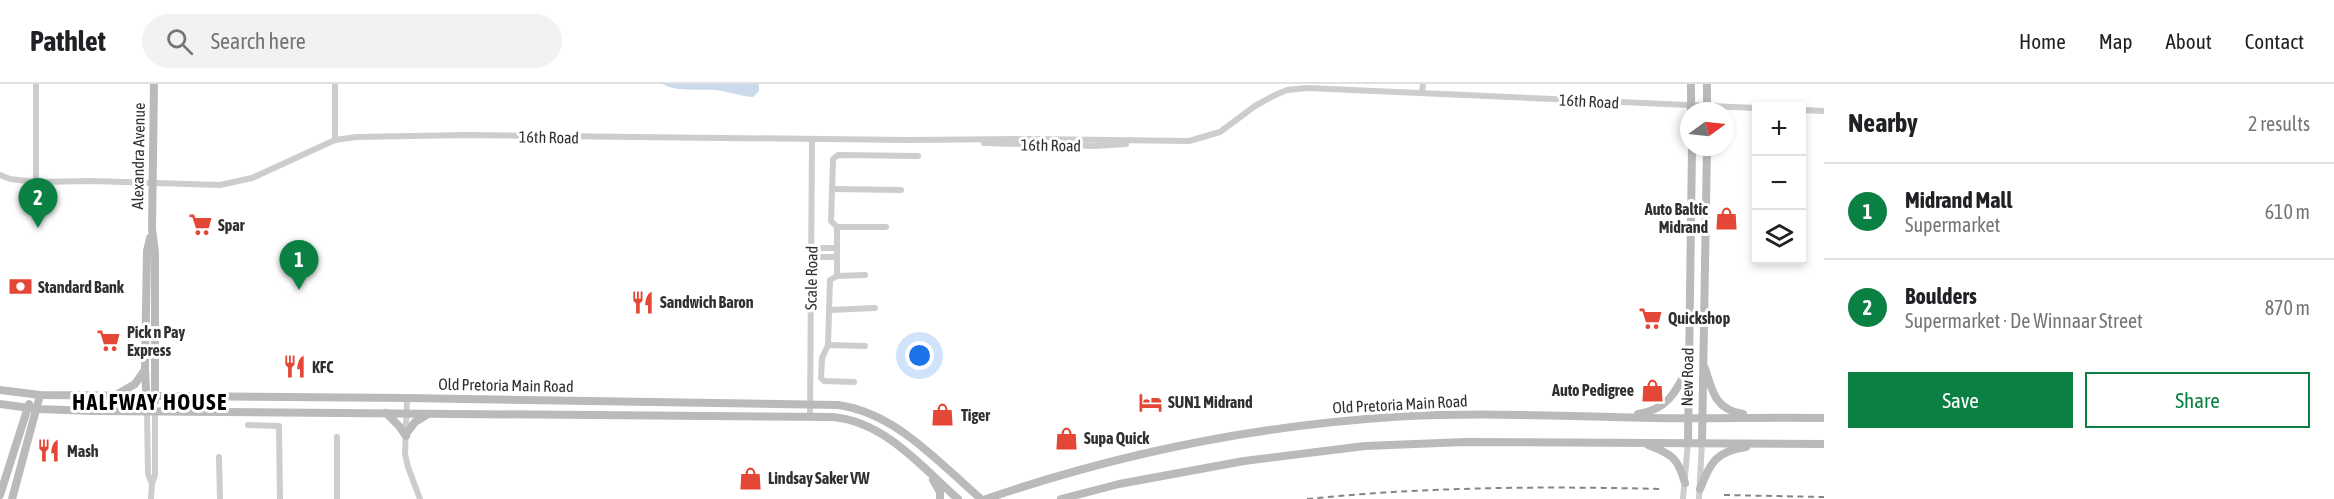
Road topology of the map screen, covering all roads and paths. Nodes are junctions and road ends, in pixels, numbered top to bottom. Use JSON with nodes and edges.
{"nodes":[{"id":1,"x":36,"y":84,"type":"edge"},
{"id":2,"x":154,"y":84,"type":"edge"},
{"id":3,"x":335,"y":84,"type":"edge"},
{"id":4,"x":1422,"y":84,"type":"edge"},
{"id":5,"x":1691,"y":84,"type":"edge"},
{"id":6,"x":1707,"y":84,"type":"edge"},
{"id":7,"x":1422,"y":93,"type":"junction"},
{"id":8,"x":1691,"y":102,"type":"edge"},
{"id":9,"x":1707,"y":102,"type":"edge"},
{"id":10,"x":1680,"y":107,"type":"edge"},
{"id":11,"x":1734,"y":108,"type":"edge"},
{"id":12,"x":1752,"y":108,"type":"edge"},
{"id":13,"x":1806,"y":110,"type":"edge"},
{"id":14,"x":1824,"y":111,"type":"edge"},
{"id":15,"x":335,"y":140,"type":"junction"},
{"id":16,"x":812,"y":140,"type":"junction"},
{"id":17,"x":918,"y":156,"type":"dead end"},
{"id":18,"x":1692,"y":156,"type":"edge"},
{"id":19,"x":1707,"y":156,"type":"edge"},
{"id":20,"x":0,"y":175,"type":"edge"},
{"id":21,"x":36,"y":182,"type":"junction"},
{"id":22,"x":154,"y":184,"type":"junction"},
{"id":23,"x":833,"y":189,"type":"junction"},
{"id":24,"x":901,"y":190,"type":"dead end"},
{"id":25,"x":837,"y":227,"type":"junction"},
{"id":26,"x":886,"y":227,"type":"dead end"},
{"id":27,"x":152,"y":229,"type":"junction"},
{"id":28,"x":811,"y":248,"type":"junction"},
{"id":29,"x":837,"y":248,"type":"junction"},
{"id":30,"x":811,"y":257,"type":"junction"},
{"id":31,"x":837,"y":257,"type":"junction"},
{"id":32,"x":865,"y":275,"type":"dead end"},
{"id":33,"x":837,"y":276,"type":"junction"},
{"id":34,"x":874,"y":308,"type":"dead end"},
{"id":35,"x":830,"y":310,"type":"junction"},
{"id":36,"x":828,"y":345,"type":"junction"},
{"id":37,"x":865,"y":346,"type":"dead end"},
{"id":38,"x":1702,"y":356,"type":"junction"},
{"id":39,"x":1689,"y":365,"type":"junction"},
{"id":40,"x":145,"y":368,"type":"junction"},
{"id":41,"x":854,"y":382,"type":"dead end"},
{"id":42,"x":0,"y":390,"type":"edge"},
{"id":43,"x":30,"y":395,"type":"junction"},
{"id":44,"x":40,"y":395,"type":"junction"},
{"id":45,"x":113,"y":396,"type":"junction"},
{"id":46,"x":150,"y":396,"type":"junction"},
{"id":47,"x":406,"y":398,"type":"junction"},
{"id":48,"x":810,"y":403,"type":"junction"},
{"id":49,"x":0,"y":404,"type":"edge"},
{"id":50,"x":33,"y":409,"type":"junction"},
{"id":51,"x":151,"y":410,"type":"junction"},
{"id":52,"x":386,"y":413,"type":"junction"},
{"id":53,"x":406,"y":413,"type":"junction"},
{"id":54,"x":428,"y":413,"type":"junction"},
{"id":55,"x":810,"y":416,"type":"junction"},
{"id":56,"x":1611,"y":417,"type":"junction"},
{"id":57,"x":1767,"y":418,"type":"junction"},
{"id":58,"x":1824,"y":418,"type":"edge"},
{"id":59,"x":1689,"y":419,"type":"junction"},
{"id":60,"x":1702,"y":419,"type":"junction"},
{"id":61,"x":248,"y":425,"type":"dead end"},
{"id":62,"x":406,"y":435,"type":"junction"},
{"id":63,"x":338,"y":437,"type":"dead end"},
{"id":64,"x":1688,"y":442,"type":"junction"},
{"id":65,"x":1702,"y":442,"type":"junction"},
{"id":66,"x":1642,"y":443,"type":"junction"},
{"id":67,"x":1773,"y":443,"type":"junction"},
{"id":68,"x":1824,"y":444,"type":"edge"},
{"id":69,"x":219,"y":457,"type":"dead end"},
{"id":70,"x":926,"y":470,"type":"junction"},
{"id":71,"x":1685,"y":483,"type":"junction"},
{"id":72,"x":1700,"y":489,"type":"junction"},
{"id":73,"x":0,"y":495,"type":"edge"},
{"id":74,"x":12,"y":499,"type":"edge"},
{"id":75,"x":151,"y":499,"type":"edge"},
{"id":76,"x":220,"y":499,"type":"edge"},
{"id":77,"x":280,"y":499,"type":"edge"},
{"id":78,"x":337,"y":499,"type":"edge"},
{"id":79,"x":420,"y":499,"type":"edge"},
{"id":80,"x":940,"y":499,"type":"edge"},
{"id":81,"x":958,"y":499,"type":"edge"},
{"id":82,"x":981,"y":499,"type":"edge"},
{"id":83,"x":986,"y":499,"type":"edge"},
{"id":84,"x":1060,"y":499,"type":"edge"},
{"id":85,"x":1683,"y":499,"type":"edge"},
{"id":86,"x":1699,"y":499,"type":"edge"}],
"edges":[{"from":1,"to":21,"type":"street"},
{"from":2,"to":22,"type":"main road","name":"Alexandra Avenue"},
{"from":3,"to":15,"type":"street"},
{"from":4,"to":7,"type":"street"},
{"from":5,"to":8,"type":"main road"},
{"from":6,"to":9,"type":"main road"},
{"from":7,"to":10,"type":"street","name":"16th Road"},
{"from":7,"to":16,"type":"street","name":"16th Road"},
{"from":11,"to":12,"type":"street","name":"16th Road"},
{"from":13,"to":14,"type":"street"},
{"from":15,"to":16,"type":"street","name":"16th Road"},
{"from":15,"to":22,"type":"street","name":"16th Road"},
{"from":16,"to":28,"type":"street","name":"Scale Road"},
{"from":17,"to":23,"type":"street"},
{"from":18,"to":39,"type":"main road","name":"New Road"},
{"from":19,"to":38,"type":"main road","name":"New Road"},
{"from":20,"to":21,"type":"street","name":"16th Road"},
{"from":21,"to":22,"type":"street","name":"16th Road"},
{"from":22,"to":27,"type":"main road","name":"Alexandra Avenue"},
{"from":23,"to":24,"type":"street"},
{"from":23,"to":25,"type":"street"},
{"from":25,"to":26,"type":"street"},
{"from":25,"to":29,"type":"street"},
{"from":27,"to":40,"type":"main road","name":"Alexandra Avenue"},
{"from":27,"to":46,"type":"main road","name":"Alexandra Avenue"},
{"from":28,"to":29,"type":"street"},
{"from":28,"to":30,"type":"street","name":"Scale Road"},
{"from":29,"to":31,"type":"street"},
{"from":30,"to":31,"type":"street"},
{"from":30,"to":48,"type":"street","name":"Scale Road"},
{"from":31,"to":33,"type":"street"},
{"from":32,"to":33,"type":"street"},
{"from":33,"to":35,"type":"street"},
{"from":34,"to":35,"type":"street"},
{"from":35,"to":36,"type":"street"},
{"from":36,"to":37,"type":"street"},
{"from":36,"to":41,"type":"street"},
{"from":38,"to":57,"type":"main road"},
{"from":38,"to":60,"type":"main road","name":"New Road"},
{"from":39,"to":56,"type":"main road"},
{"from":39,"to":59,"type":"main road","name":"New Road"},
{"from":40,"to":45,"type":"main road"},
{"from":40,"to":46,"type":"main road","name":"Alexandra Avenue"},
{"from":42,"to":43,"type":"main road","name":"Old Pretoria Main Road"},
{"from":43,"to":44,"type":"main road","name":"Old Pretoria Main Road"},
{"from":43,"to":50,"type":"main road"},
{"from":44,"to":45,"type":"main road","name":"Old Pretoria Main Road"},
{"from":44,"to":50,"type":"main road"},
{"from":45,"to":46,"type":"main road","name":"Old Pretoria Main Road"},
{"from":46,"to":47,"type":"main road","name":"Old Pretoria Main Road"},
{"from":46,"to":51,"type":"main road","name":"Alexandra Avenue"},
{"from":47,"to":48,"type":"main road","name":"Old Pretoria Main Road"},
{"from":47,"to":53,"type":"street"},
{"from":48,"to":55,"type":"street","name":"Scale Road"},
{"from":48,"to":82,"type":"main road","name":"Old Pretoria Main Road"},
{"from":49,"to":50,"type":"main road","name":"Old Pretoria Main Road"},
{"from":50,"to":51,"type":"main road","name":"Old Pretoria Main Road"},
{"from":50,"to":73,"type":"main road"},
{"from":50,"to":74,"type":"main road"},
{"from":51,"to":52,"type":"main road","name":"Old Pretoria Main Road"},
{"from":51,"to":75,"type":"street","name":"Alexandra Avenue"},
{"from":52,"to":53,"type":"main road","name":"Old Pretoria Main Road"},
{"from":52,"to":62,"type":"main road"},
{"from":53,"to":54,"type":"main road","name":"Old Pretoria Main Road"},
{"from":53,"to":62,"type":"street"},
{"from":54,"to":55,"type":"main road","name":"Old Pretoria Main Road"},
{"from":54,"to":62,"type":"main road"},
{"from":55,"to":70,"type":"main road","name":"Old Pretoria Main Road"},
{"from":56,"to":59,"type":"main road","name":"Old Pretoria Main Road"},
{"from":56,"to":83,"type":"main road","name":"Old Pretoria Main Road"},
{"from":57,"to":58,"type":"main road","name":"Old Pretoria Main Road"},
{"from":57,"to":60,"type":"main road","name":"Old Pretoria Main Road"},
{"from":59,"to":60,"type":"main road","name":"Old Pretoria Main Road"},
{"from":59,"to":64,"type":"main road","name":"New Road"},
{"from":60,"to":65,"type":"main road","name":"New Road"},
{"from":61,"to":77,"type":"street"},
{"from":62,"to":79,"type":"street"},
{"from":63,"to":78,"type":"street"},
{"from":64,"to":65,"type":"main road"},
{"from":64,"to":66,"type":"main road"},
{"from":64,"to":71,"type":"street","name":"New Road"},
{"from":65,"to":67,"type":"main road"},
{"from":65,"to":72,"type":"street","name":"New Road"},
{"from":66,"to":71,"type":"main road"},
{"from":66,"to":84,"type":"main road"},
{"from":67,"to":68,"type":"main road"},
{"from":67,"to":72,"type":"main road"},
{"from":69,"to":76,"type":"street"},
{"from":70,"to":80,"type":"main road"},
{"from":70,"to":81,"type":"main road","name":"Old Pretoria Main Road"},
{"from":71,"to":85,"type":"street","name":"New Road"},
{"from":72,"to":86,"type":"street","name":"New Road"}]}
